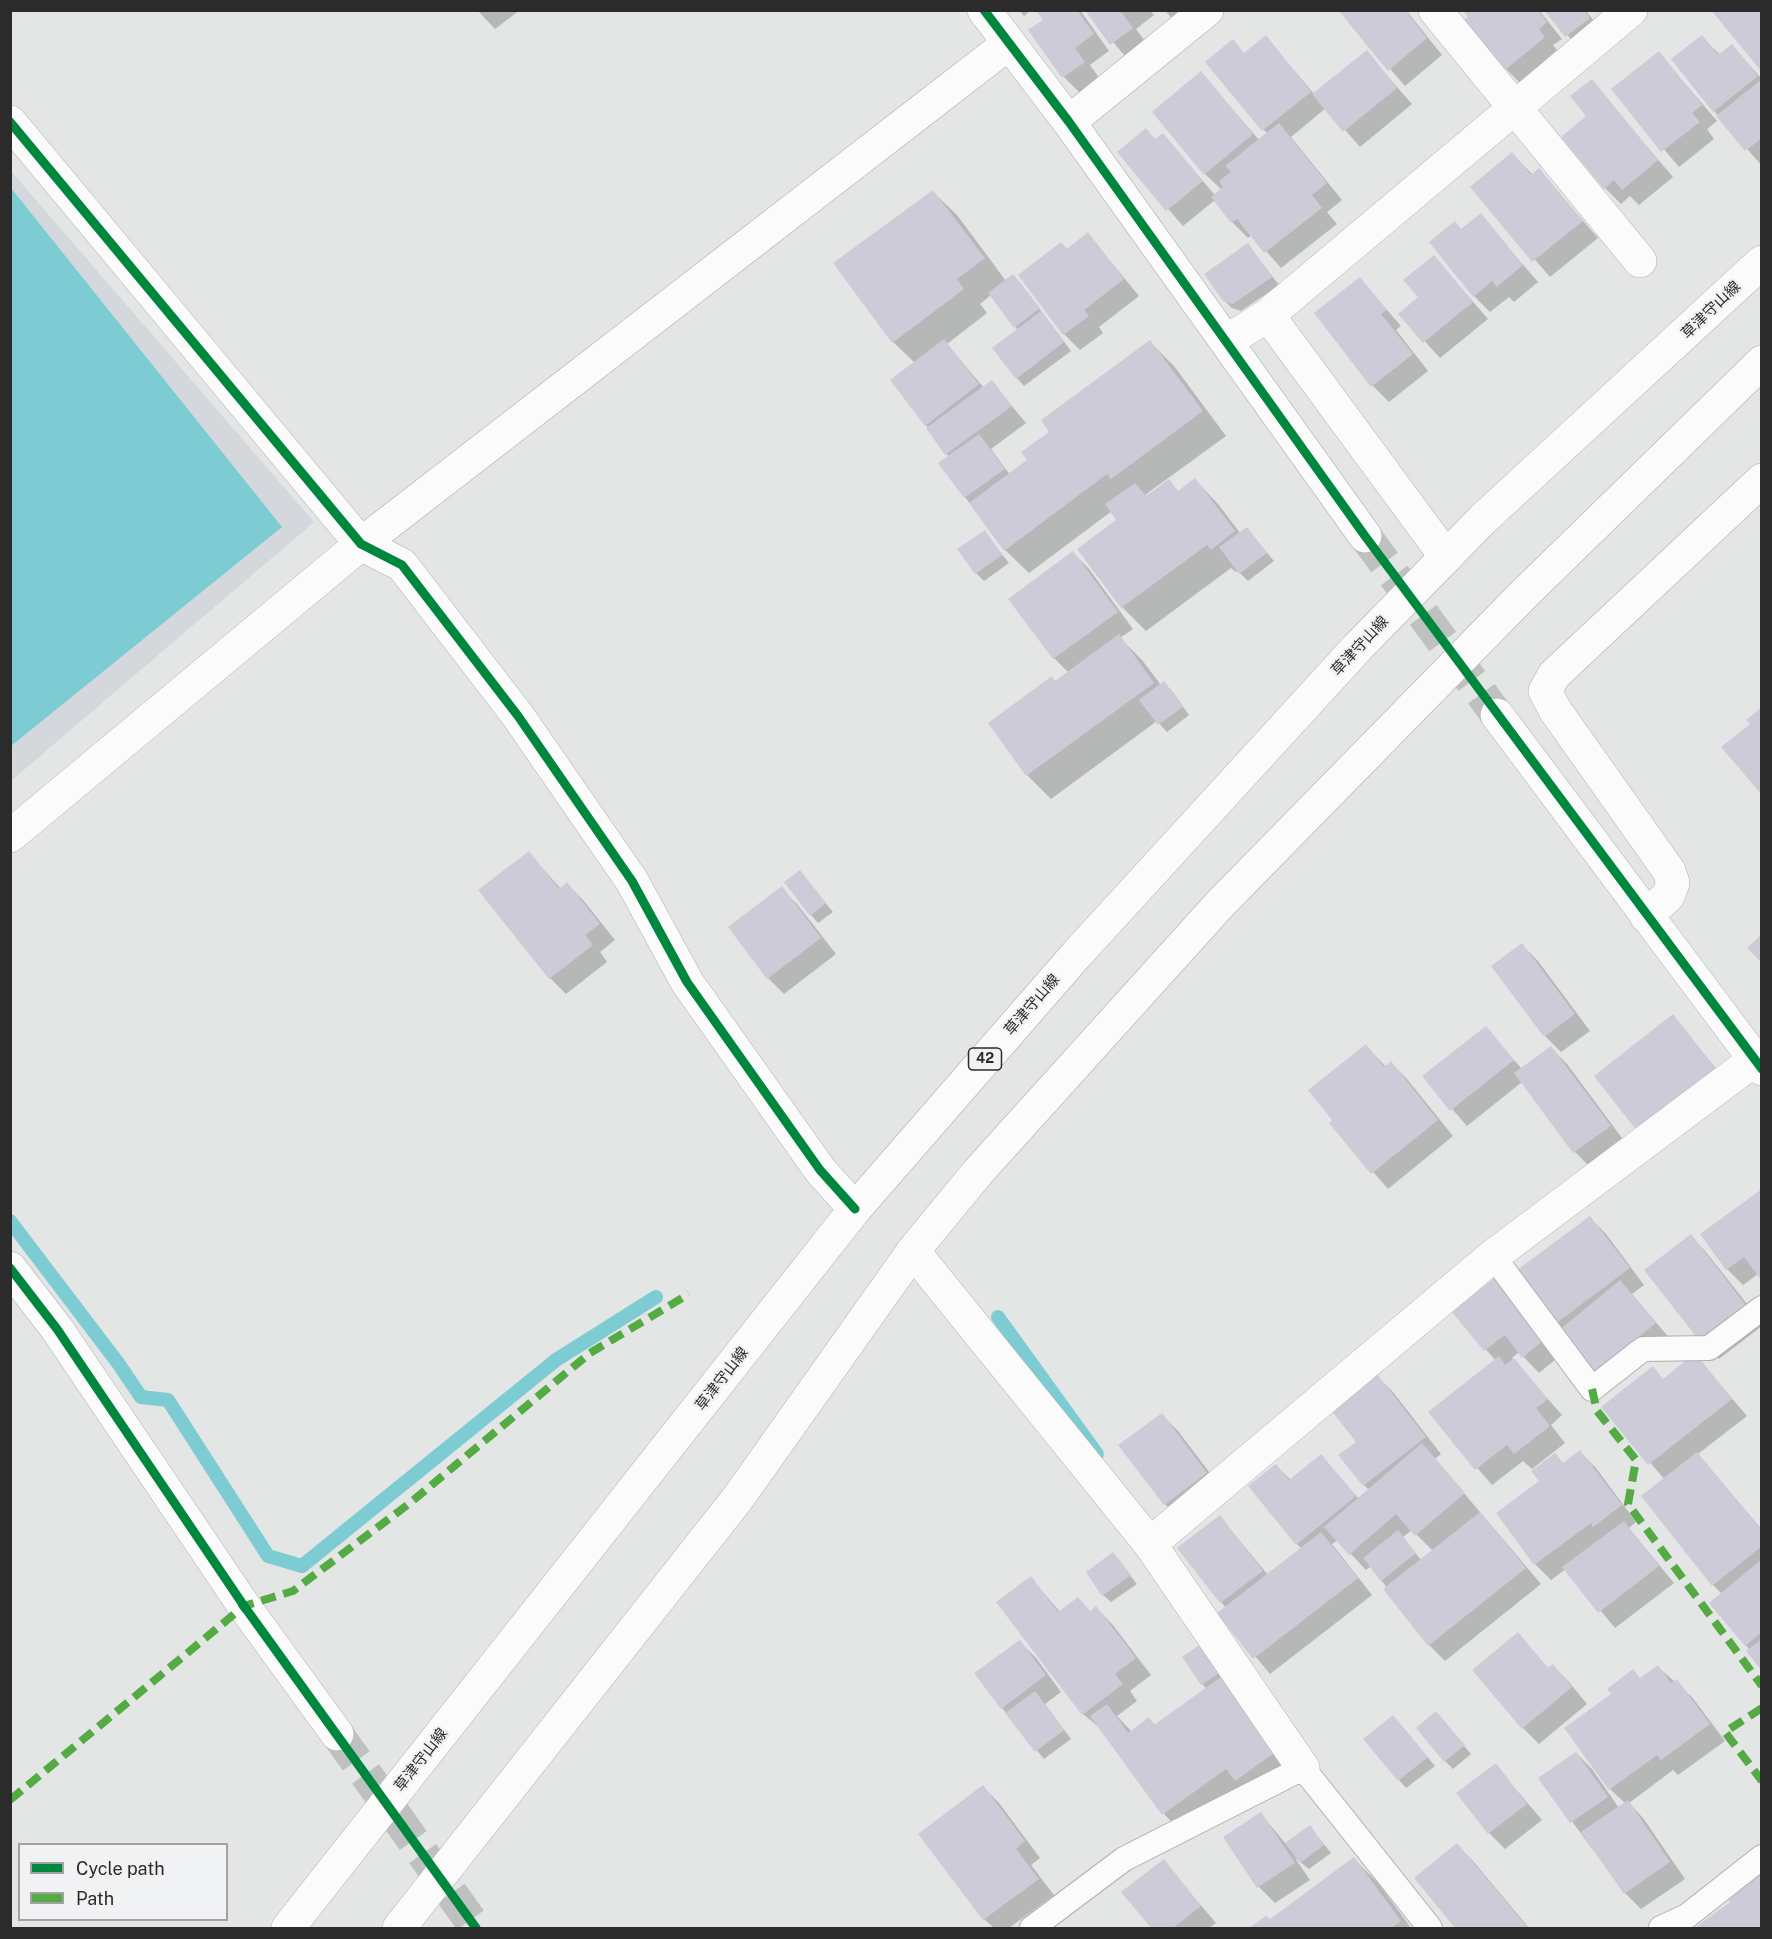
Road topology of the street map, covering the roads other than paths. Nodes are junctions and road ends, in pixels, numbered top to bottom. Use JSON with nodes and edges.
{"nodes":[{"id":1,"x":984,"y":10,"type":"edge"},
{"id":2,"x":1208,"y":10,"type":"edge"},
{"id":3,"x":1435,"y":10,"type":"edge"},
{"id":4,"x":1631,"y":10,"type":"edge"},
{"id":5,"x":1008,"y":44,"type":"junction"},
{"id":6,"x":1513,"y":108,"type":"junction"},
{"id":7,"x":10,"y":122,"type":"edge"},
{"id":8,"x":1069,"y":122,"type":"junction"},
{"id":9,"x":1640,"y":261,"type":"dead end"},
{"id":10,"x":1761,"y":262,"type":"edge"},
{"id":11,"x":1268,"y":315,"type":"junction"},
{"id":12,"x":1227,"y":341,"type":"junction"},
{"id":13,"x":1761,"y":362,"type":"edge"},
{"id":14,"x":1761,"y":480,"type":"edge"},
{"id":15,"x":1365,"y":536,"type":"tunnel mouth"},
{"id":16,"x":361,"y":544,"type":"junction"},
{"id":17,"x":1446,"y":557,"type":"junction"},
{"id":18,"x":1497,"y":715,"type":"tunnel mouth"},
{"id":19,"x":10,"y":836,"type":"edge"},
{"id":20,"x":1646,"y":916,"type":"junction"},
{"id":21,"x":1759,"y":1062,"type":"edge"},
{"id":22,"x":855,"y":1209,"type":"junction"},
{"id":23,"x":913,"y":1251,"type":"junction"},
{"id":24,"x":1493,"y":1256,"type":"junction"},
{"id":25,"x":10,"y":1268,"type":"edge"},
{"id":26,"x":1761,"y":1308,"type":"edge"},
{"id":27,"x":1150,"y":1544,"type":"junction"},
{"id":28,"x":337,"y":1734,"type":"tunnel mouth"},
{"id":29,"x":1303,"y":1768,"type":"junction"},
{"id":30,"x":1761,"y":1857,"type":"edge"},
{"id":31,"x":288,"y":1929,"type":"edge"},
{"id":32,"x":399,"y":1929,"type":"edge"},
{"id":33,"x":1032,"y":1929,"type":"edge"},
{"id":34,"x":1430,"y":1929,"type":"edge"},
{"id":35,"x":1661,"y":1929,"type":"edge"}],
"edges":[{"from":1,"to":5,"type":"street"},
{"from":2,"to":8,"type":"street"},
{"from":3,"to":6,"type":"street"},
{"from":4,"to":6,"type":"street"},
{"from":5,"to":8,"type":"street"},
{"from":5,"to":16,"type":"street"},
{"from":6,"to":9,"type":"street"},
{"from":6,"to":11,"type":"street"},
{"from":7,"to":16,"type":"street"},
{"from":8,"to":12,"type":"street"},
{"from":10,"to":17,"type":"street","name":"草津守山線","number":"42"},
{"from":11,"to":12,"type":"street"},
{"from":11,"to":17,"type":"street"},
{"from":12,"to":15,"type":"street"},
{"from":13,"to":23,"type":"street"},
{"from":14,"to":20,"type":"street"},
{"from":16,"to":19,"type":"street"},
{"from":16,"to":22,"type":"street"},
{"from":17,"to":22,"type":"street","name":"草津守山線","number":"42"},
{"from":18,"to":20,"type":"street"},
{"from":20,"to":21,"type":"street"},
{"from":21,"to":24,"type":"street"},
{"from":22,"to":31,"type":"street","name":"草津守山線","number":"42"},
{"from":23,"to":27,"type":"street"},
{"from":23,"to":32,"type":"street"},
{"from":24,"to":26,"type":"lane"},
{"from":24,"to":27,"type":"street"},
{"from":25,"to":28,"type":"street"},
{"from":27,"to":29,"type":"street"},
{"from":29,"to":33,"type":"lane"},
{"from":29,"to":34,"type":"lane"},
{"from":30,"to":35,"type":"lane"}]}
